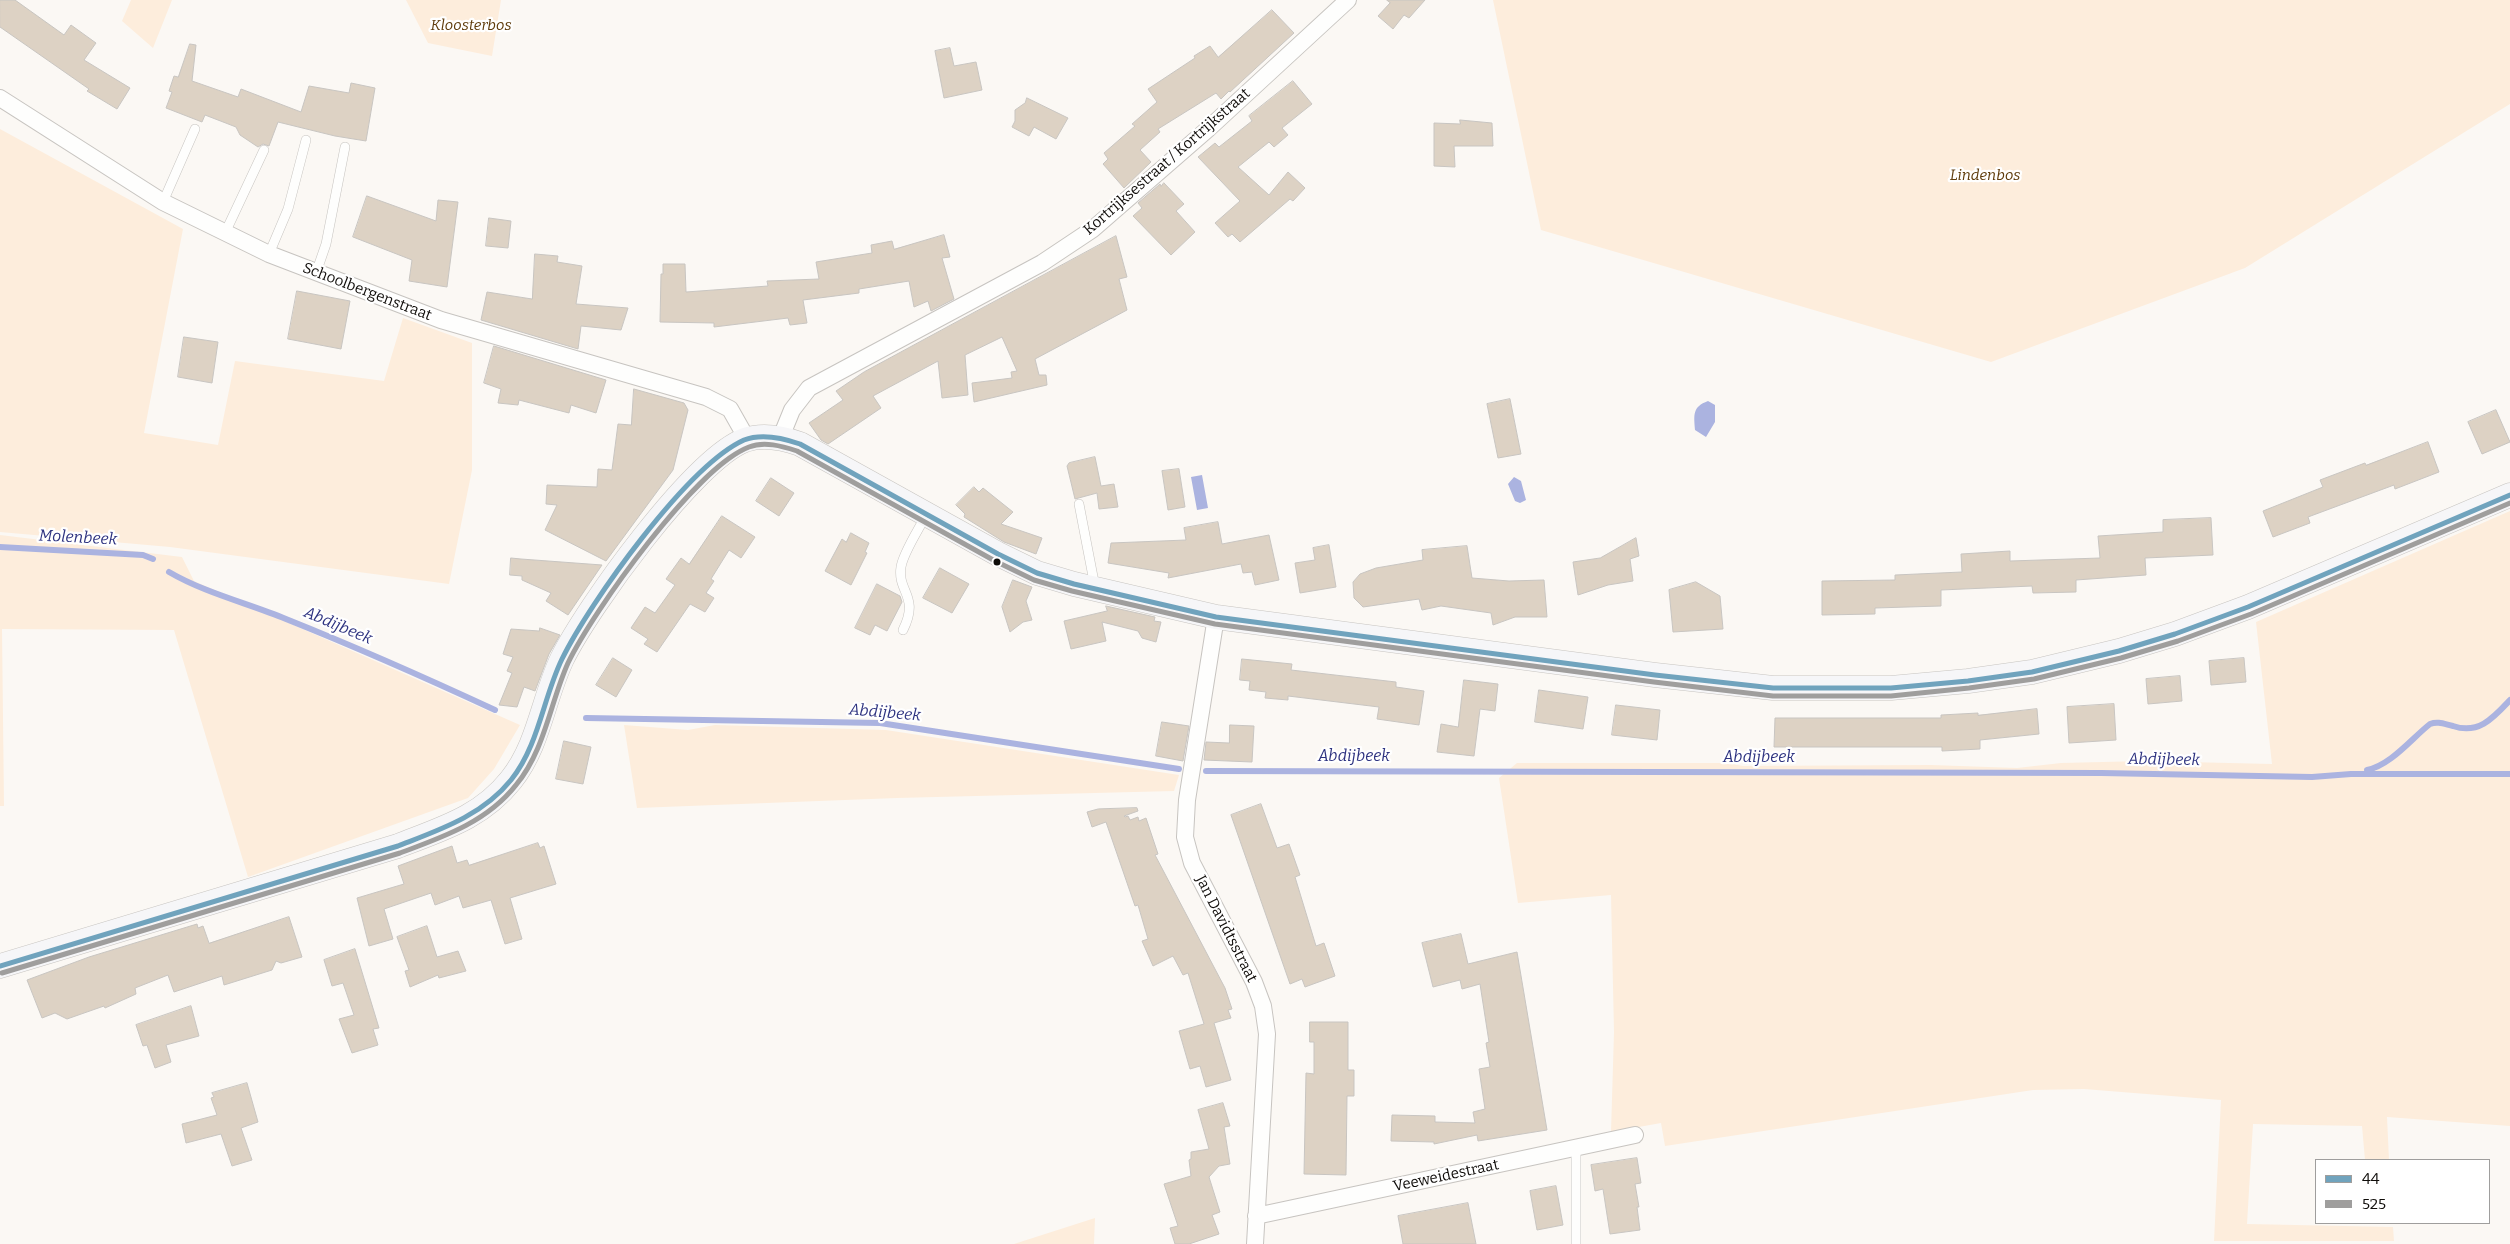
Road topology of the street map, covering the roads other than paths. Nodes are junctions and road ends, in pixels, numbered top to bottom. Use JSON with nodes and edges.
{"nodes":[{"id":1,"x":1348,"y":0,"type":"edge"},
{"id":2,"x":0,"y":98,"type":"edge"},
{"id":3,"x":195,"y":129,"type":"dead end"},
{"id":4,"x":306,"y":140,"type":"dead end"},
{"id":5,"x":345,"y":147,"type":"dead end"},
{"id":6,"x":264,"y":150,"type":"dead end"},
{"id":7,"x":163,"y":202,"type":"junction"},
{"id":8,"x":225,"y":233,"type":"junction"},
{"id":9,"x":269,"y":254,"type":"junction"},
{"id":10,"x":316,"y":273,"type":"junction"},
{"id":11,"x":781,"y":437,"type":"junction"},
{"id":12,"x":747,"y":439,"type":"junction"},
{"id":13,"x":2510,"y":494,"type":"edge"},
{"id":14,"x":1078,"y":504,"type":"dead end"},
{"id":15,"x":926,"y":515,"type":"junction"},
{"id":16,"x":1095,"y":589,"type":"junction"},
{"id":17,"x":1216,"y":617,"type":"junction"},
{"id":18,"x":903,"y":630,"type":"dead end"},
{"id":19,"x":0,"y":966,"type":"edge"},
{"id":20,"x":1635,"y":1135,"type":"dead end"},
{"id":21,"x":1576,"y":1148,"type":"junction"},
{"id":22,"x":1256,"y":1216,"type":"junction"},
{"id":23,"x":1255,"y":1244,"type":"edge"},
{"id":24,"x":1576,"y":1244,"type":"edge"}],
"edges":[{"from":1,"to":11,"type":"street","name":"Kortrijksestraat / Kortrijkstraat"},
{"from":2,"to":7,"type":"street","name":"Schoolbergenstraat"},
{"from":3,"to":7,"type":"lane"},
{"from":4,"to":9,"type":"lane"},
{"from":5,"to":10,"type":"lane"},
{"from":6,"to":8,"type":"lane"},
{"from":7,"to":8,"type":"street","name":"Schoolbergenstraat"},
{"from":8,"to":9,"type":"street","name":"Schoolbergenstraat"},
{"from":9,"to":10,"type":"street","name":"Schoolbergenstraat"},
{"from":10,"to":12,"type":"street","name":"Schoolbergenstraat"},
{"from":11,"to":12,"type":"street"},
{"from":11,"to":15,"type":"street"},
{"from":12,"to":19,"type":"street"},
{"from":13,"to":17,"type":"street"},
{"from":14,"to":16,"type":"lane"},
{"from":15,"to":16,"type":"street"},
{"from":15,"to":18,"type":"lane"},
{"from":16,"to":17,"type":"street"},
{"from":17,"to":22,"type":"street","name":"Jan Davidtsstraat"},
{"from":20,"to":21,"type":"street","name":"Veeweidestraat"},
{"from":21,"to":22,"type":"street","name":"Veeweidestraat"},
{"from":21,"to":24,"type":"lane"},
{"from":22,"to":23,"type":"street","name":"Jan Davidtsstraat"}]}
